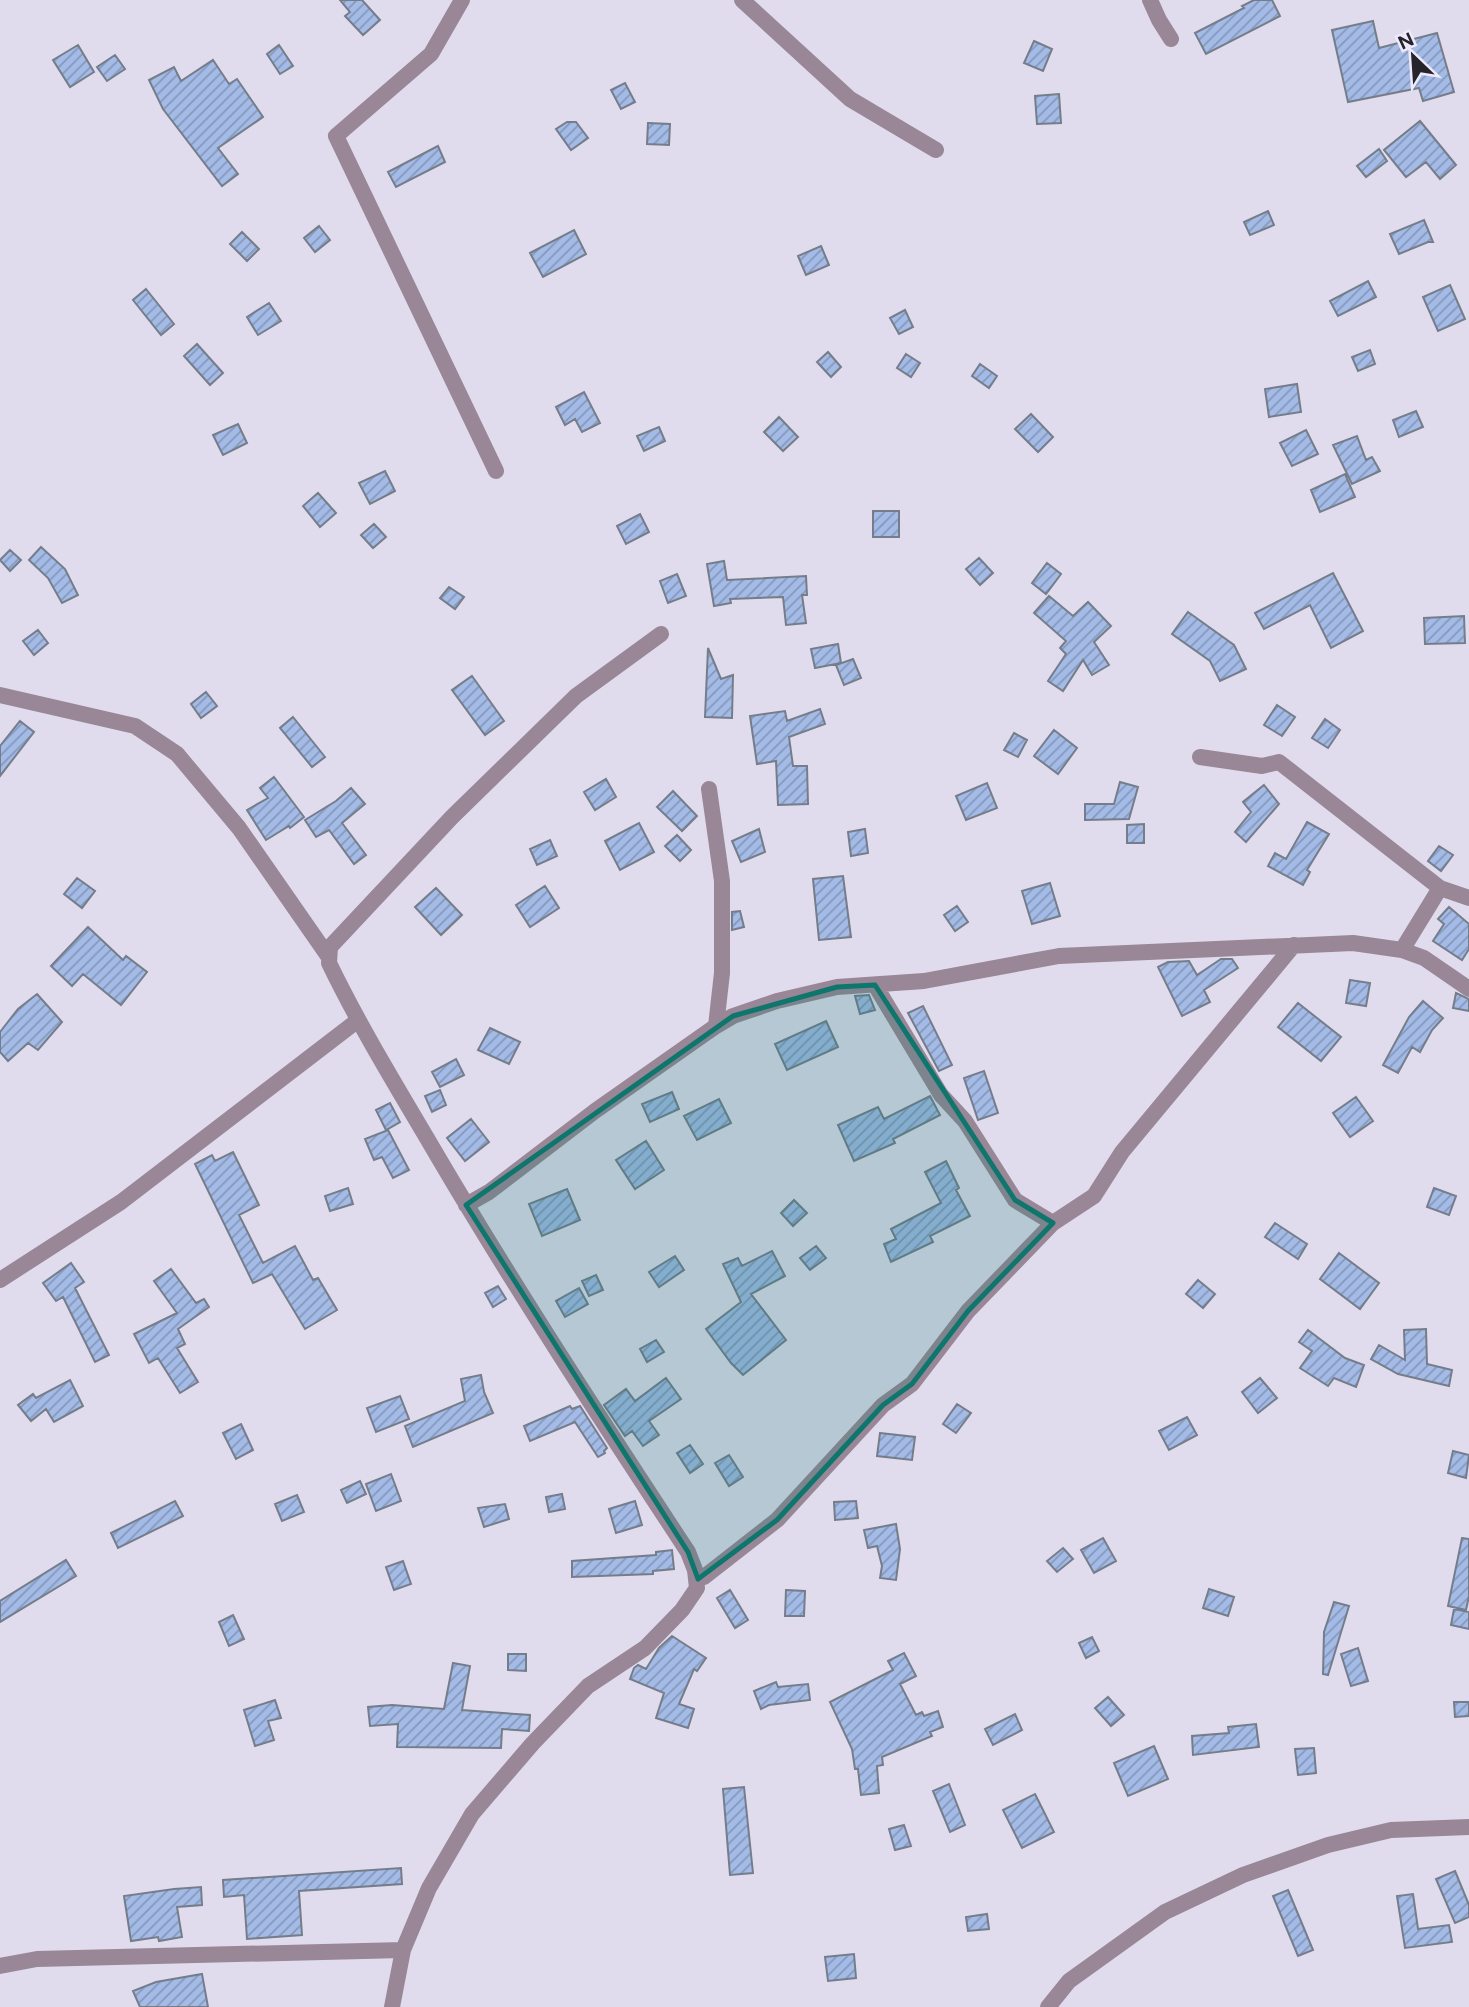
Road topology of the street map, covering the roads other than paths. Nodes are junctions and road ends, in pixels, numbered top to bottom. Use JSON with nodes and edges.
{"nodes":[{"id":1,"x":462,"y":0,"type":"edge"},
{"id":2,"x":742,"y":0,"type":"edge"},
{"id":3,"x":1150,"y":0,"type":"edge"},
{"id":4,"x":1171,"y":39,"type":"dead end"},
{"id":5,"x":936,"y":150,"type":"dead end"},
{"id":6,"x":496,"y":471,"type":"dead end"},
{"id":7,"x":662,"y":634,"type":"dead end"},
{"id":8,"x":0,"y":695,"type":"edge"},
{"id":9,"x":1199,"y":757,"type":"dead end"},
{"id":10,"x":709,"y":789,"type":"dead end"},
{"id":11,"x":1440,"y":888,"type":"junction"},
{"id":12,"x":1469,"y":898,"type":"edge"},
{"id":13,"x":1294,"y":945,"type":"junction"},
{"id":14,"x":1402,"y":950,"type":"junction"},
{"id":15,"x":328,"y":956,"type":"junction"},
{"id":16,"x":875,"y":985,"type":"junction"},
{"id":17,"x":1469,"y":989,"type":"edge"},
{"id":18,"x":357,"y":1021,"type":"junction"},
{"id":19,"x":716,"y":1026,"type":"junction"},
{"id":20,"x":466,"y":1205,"type":"junction"},
{"id":21,"x":1053,"y":1223,"type":"junction"},
{"id":22,"x":0,"y":1280,"type":"edge"},
{"id":23,"x":698,"y":1579,"type":"junction"},
{"id":24,"x":1469,"y":1827,"type":"edge"},
{"id":25,"x":403,"y":1950,"type":"junction"},
{"id":26,"x":0,"y":1966,"type":"edge"},
{"id":27,"x":392,"y":2007,"type":"edge"},
{"id":28,"x":1048,"y":2007,"type":"edge"}],
"edges":[{"from":1,"to":6,"type":"street"},
{"from":2,"to":5,"type":"street"},
{"from":3,"to":4,"type":"street"},
{"from":7,"to":15,"type":"street"},
{"from":8,"to":15,"type":"street"},
{"from":9,"to":11,"type":"street"},
{"from":10,"to":19,"type":"street"},
{"from":11,"to":12,"type":"street"},
{"from":11,"to":14,"type":"street"},
{"from":13,"to":14,"type":"street"},
{"from":13,"to":16,"type":"street"},
{"from":13,"to":21,"type":"street"},
{"from":14,"to":17,"type":"street"},
{"from":15,"to":18,"type":"street"},
{"from":16,"to":19,"type":"street"},
{"from":16,"to":21,"type":"street"},
{"from":18,"to":20,"type":"street"},
{"from":18,"to":22,"type":"street"},
{"from":19,"to":20,"type":"street"},
{"from":20,"to":23,"type":"street"},
{"from":21,"to":23,"type":"street"},
{"from":23,"to":25,"type":"street"},
{"from":24,"to":28,"type":"street"},
{"from":25,"to":26,"type":"street"},
{"from":25,"to":27,"type":"street"}]}
